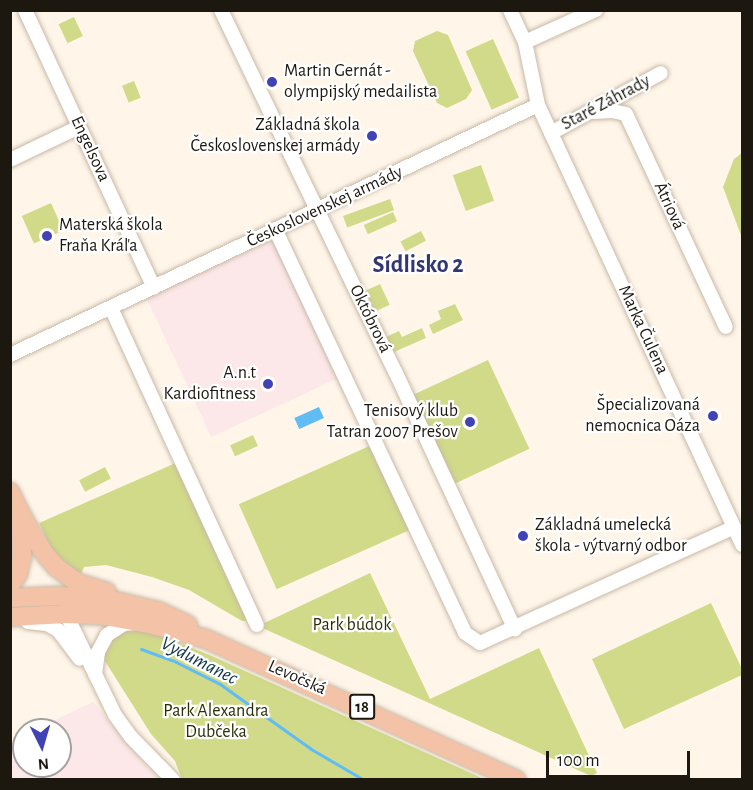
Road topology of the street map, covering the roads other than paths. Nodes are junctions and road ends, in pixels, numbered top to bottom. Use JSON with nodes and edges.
{"nodes":[{"id":1,"x":25,"y":10,"type":"edge"},
{"id":2,"x":221,"y":10,"type":"edge"},
{"id":3,"x":510,"y":10,"type":"edge"},
{"id":4,"x":596,"y":10,"type":"edge"},
{"id":5,"x":525,"y":42,"type":"junction"},
{"id":6,"x":661,"y":74,"type":"dead end"},
{"id":7,"x":538,"y":105,"type":"junction"},
{"id":8,"x":594,"y":112,"type":"junction"},
{"id":9,"x":79,"y":127,"type":"junction"},
{"id":10,"x":551,"y":133,"type":"junction"},
{"id":11,"x":10,"y":160,"type":"edge"},
{"id":12,"x":316,"y":212,"type":"junction"},
{"id":13,"x":276,"y":231,"type":"junction"},
{"id":14,"x":154,"y":288,"type":"junction"},
{"id":15,"x":111,"y":308,"type":"junction"},
{"id":16,"x":726,"y":327,"type":"dead end"},
{"id":17,"x":10,"y":356,"type":"edge"},
{"id":18,"x":10,"y":492,"type":"edge"},
{"id":19,"x":21,"y":515,"type":"junction"},
{"id":20,"x":734,"y":527,"type":"junction"},
{"id":21,"x":742,"y":545,"type":"edge"},
{"id":22,"x":10,"y":585,"type":"edge"},
{"id":23,"x":58,"y":596,"type":"junction"},
{"id":24,"x":10,"y":598,"type":"edge"},
{"id":25,"x":66,"y":614,"type":"junction"},
{"id":26,"x":10,"y":617,"type":"edge"},
{"id":27,"x":154,"y":617,"type":"junction"},
{"id":28,"x":10,"y":624,"type":"edge"},
{"id":29,"x":257,"y":625,"type":"dead end"},
{"id":30,"x":515,"y":629,"type":"junction"},
{"id":31,"x":95,"y":676,"type":"junction"},
{"id":32,"x":173,"y":780,"type":"edge"},
{"id":33,"x":517,"y":780,"type":"edge"}],
"edges":[{"from":1,"to":9,"type":"street","name":"Engelsova"},
{"from":2,"to":12,"type":"street","name":"Októbrová"},
{"from":3,"to":5,"type":"street","name":"Marka Čulena"},
{"from":4,"to":5,"type":"street"},
{"from":5,"to":7,"type":"street","name":"Marka Čulena"},
{"from":6,"to":8,"type":"street","name":"Staré Záhrady"},
{"from":7,"to":10,"type":"street","name":"Marka Čulena"},
{"from":7,"to":12,"type":"street","name":"Československej armády"},
{"from":8,"to":10,"type":"street","name":"Staré Záhrady"},
{"from":8,"to":16,"type":"street","name":"Átriová"},
{"from":9,"to":11,"type":"street"},
{"from":9,"to":14,"type":"street","name":"Engelsova"},
{"from":10,"to":20,"type":"street","name":"Marka Čulena"},
{"from":12,"to":13,"type":"street","name":"Československej armády"},
{"from":12,"to":30,"type":"street","name":"Októbrová"},
{"from":13,"to":14,"type":"street","name":"Československej armády"},
{"from":13,"to":30,"type":"street"},
{"from":14,"to":15,"type":"street","name":"Československej armády"},
{"from":15,"to":17,"type":"street","name":"Československej armády"},
{"from":15,"to":29,"type":"street"},
{"from":18,"to":19,"type":"main road"},
{"from":19,"to":22,"type":"main road"},
{"from":19,"to":23,"type":"main road"},
{"from":19,"to":27,"type":"main road"},
{"from":20,"to":21,"type":"street","name":"Marka Čulena"},
{"from":20,"to":30,"type":"street"},
{"from":23,"to":24,"type":"main road","name":"Levočská","number":"18"},
{"from":23,"to":25,"type":"main road"},
{"from":23,"to":27,"type":"main road","name":"Levočská","number":"18"},
{"from":25,"to":26,"type":"main road","name":"Levočská","number":"18"},
{"from":25,"to":27,"type":"main road","name":"Levočská","number":"18"},
{"from":25,"to":31,"type":"street"},
{"from":27,"to":31,"type":"street"},
{"from":27,"to":33,"type":"main road","name":"Levočská","number":"18"},
{"from":28,"to":31,"type":"street"},
{"from":31,"to":32,"type":"street"}]}
